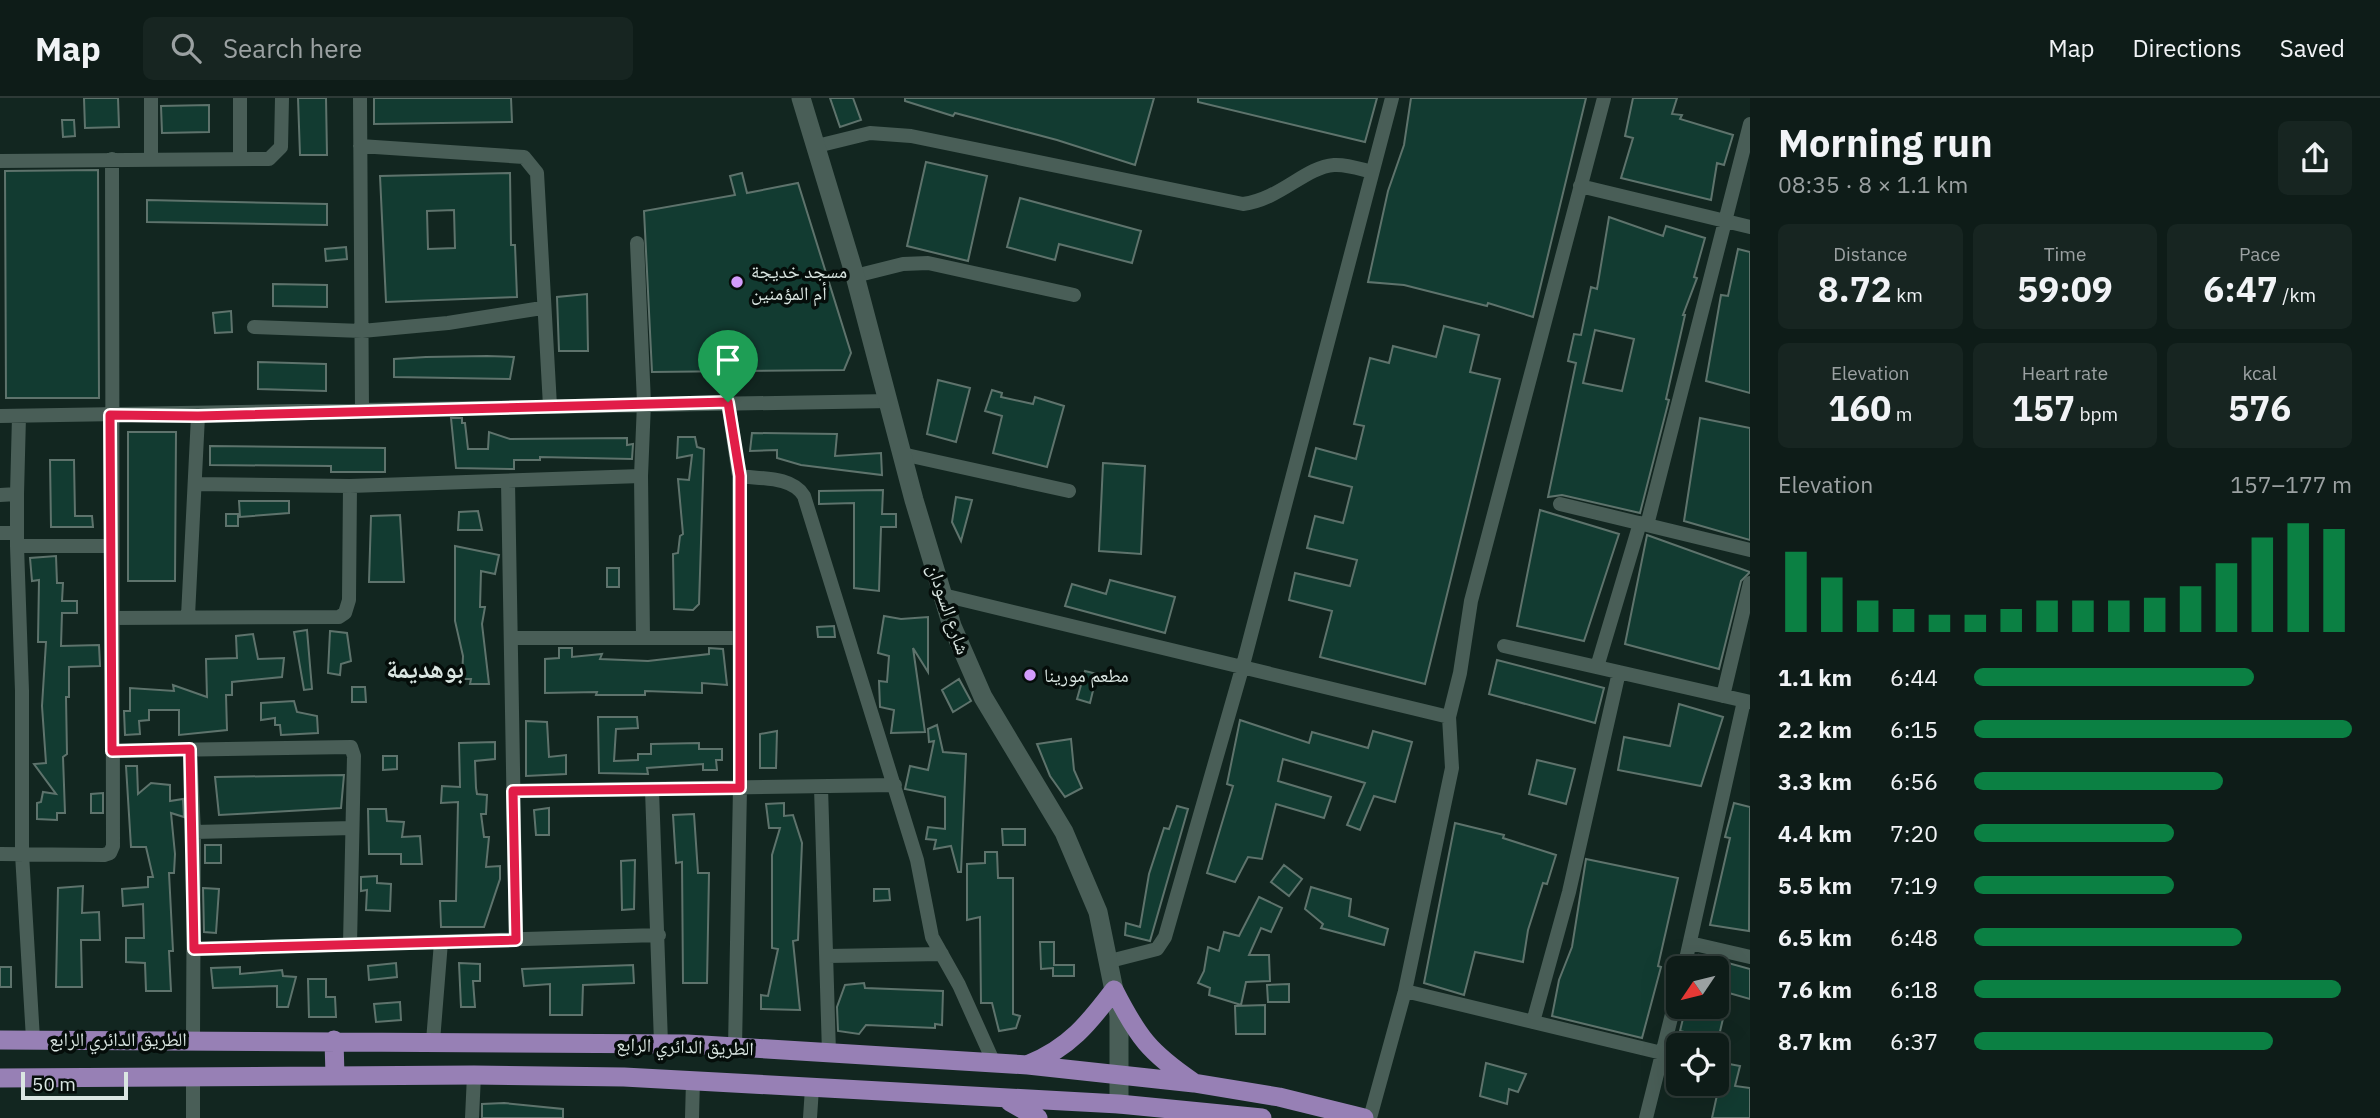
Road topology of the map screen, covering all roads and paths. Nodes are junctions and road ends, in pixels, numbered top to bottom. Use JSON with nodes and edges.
{"nodes":[{"id":1,"x":151,"y":98,"type":"edge"},
{"id":2,"x":240,"y":98,"type":"edge"},
{"id":3,"x":282,"y":98,"type":"edge"},
{"id":4,"x":360,"y":98,"type":"edge"},
{"id":5,"x":801,"y":98,"type":"edge"},
{"id":6,"x":1392,"y":98,"type":"edge"},
{"id":7,"x":1604,"y":98,"type":"edge"},
{"id":8,"x":1750,"y":124,"type":"edge"},
{"id":9,"x":360,"y":146,"type":"junction"},
{"id":10,"x":817,"y":146,"type":"junction"},
{"id":11,"x":240,"y":157,"type":"junction"},
{"id":12,"x":151,"y":158,"type":"junction"},
{"id":13,"x":112,"y":159,"type":"junction"},
{"id":14,"x":0,"y":161,"type":"edge"},
{"id":15,"x":1372,"y":172,"type":"junction"},
{"id":16,"x":1580,"y":186,"type":"junction"},
{"id":17,"x":1726,"y":221,"type":"junction"},
{"id":18,"x":1750,"y":227,"type":"edge"},
{"id":19,"x":637,"y":243,"type":"dead end"},
{"id":20,"x":855,"y":276,"type":"junction"},
{"id":21,"x":1074,"y":295,"type":"dead end"},
{"id":22,"x":542,"y":307,"type":"junction"},
{"id":23,"x":254,"y":327,"type":"dead end"},
{"id":24,"x":362,"y":331,"type":"junction"},
{"id":25,"x":890,"y":401,"type":"junction"},
{"id":26,"x":728,"y":402,"type":"junction"},
{"id":27,"x":644,"y":403,"type":"junction"},
{"id":28,"x":550,"y":406,"type":"junction"},
{"id":29,"x":362,"y":411,"type":"junction"},
{"id":30,"x":110,"y":415,"type":"junction"},
{"id":31,"x":0,"y":416,"type":"edge"},
{"id":32,"x":19,"y":416,"type":"junction"},
{"id":33,"x":198,"y":416,"type":"junction"},
{"id":34,"x":902,"y":454,"type":"junction"},
{"id":35,"x":641,"y":476,"type":"junction"},
{"id":36,"x":740,"y":476,"type":"junction"},
{"id":37,"x":508,"y":482,"type":"junction"},
{"id":38,"x":195,"y":484,"type":"junction"},
{"id":39,"x":350,"y":486,"type":"junction"},
{"id":40,"x":1069,"y":491,"type":"dead end"},
{"id":41,"x":18,"y":494,"type":"junction"},
{"id":42,"x":0,"y":495,"type":"edge"},
{"id":43,"x":1560,"y":504,"type":"dead end"},
{"id":44,"x":1643,"y":524,"type":"junction"},
{"id":45,"x":0,"y":533,"type":"edge"},
{"id":46,"x":17,"y":539,"type":"junction"},
{"id":47,"x":112,"y":546,"type":"junction"},
{"id":48,"x":1750,"y":550,"type":"edge"},
{"id":49,"x":1750,"y":583,"type":"edge"},
{"id":50,"x":943,"y":596,"type":"junction"},
{"id":51,"x":188,"y":616,"type":"junction"},
{"id":52,"x":112,"y":618,"type":"junction"},
{"id":53,"x":643,"y":637,"type":"junction"},
{"id":54,"x":512,"y":638,"type":"junction"},
{"id":55,"x":739,"y":638,"type":"junction"},
{"id":56,"x":1504,"y":646,"type":"dead end"},
{"id":57,"x":1243,"y":665,"type":"junction"},
{"id":58,"x":1597,"y":667,"type":"junction"},
{"id":59,"x":1619,"y":672,"type":"junction"},
{"id":60,"x":1723,"y":696,"type":"junction"},
{"id":61,"x":1747,"y":702,"type":"edge"},
{"id":62,"x":1449,"y":717,"type":"junction"},
{"id":63,"x":190,"y":749,"type":"junction"},
{"id":64,"x":112,"y":751,"type":"junction"},
{"id":65,"x":895,"y":785,"type":"junction"},
{"id":66,"x":821,"y":787,"type":"junction"},
{"id":67,"x":740,"y":788,"type":"junction"},
{"id":68,"x":652,"y":790,"type":"junction"},
{"id":69,"x":513,"y":791,"type":"junction"},
{"id":70,"x":352,"y":828,"type":"junction"},
{"id":71,"x":194,"y":832,"type":"junction"},
{"id":72,"x":0,"y":854,"type":"edge"},
{"id":73,"x":22,"y":854,"type":"junction"},
{"id":74,"x":659,"y":935,"type":"junction"},
{"id":75,"x":516,"y":940,"type":"junction"},
{"id":76,"x":441,"y":942,"type":"junction"},
{"id":77,"x":1690,"y":943,"type":"junction"},
{"id":78,"x":350,"y":944,"type":"junction"},
{"id":79,"x":194,"y":949,"type":"junction"},
{"id":80,"x":942,"y":954,"type":"junction"},
{"id":81,"x":828,"y":956,"type":"junction"},
{"id":82,"x":1687,"y":956,"type":"edge"},
{"id":83,"x":1750,"y":957,"type":"edge"},
{"id":84,"x":1110,"y":961,"type":"junction"},
{"id":85,"x":1114,"y":990,"type":"junction"},
{"id":86,"x":1405,"y":991,"type":"junction"},
{"id":87,"x":1671,"y":1019,"type":"edge"},
{"id":88,"x":1534,"y":1022,"type":"junction"},
{"id":89,"x":33,"y":1039,"type":"junction"},
{"id":90,"x":193,"y":1039,"type":"junction"},
{"id":91,"x":0,"y":1040,"type":"edge"},
{"id":92,"x":334,"y":1040,"type":"junction"},
{"id":93,"x":433,"y":1041,"type":"junction"},
{"id":94,"x":661,"y":1043,"type":"junction"},
{"id":95,"x":735,"y":1047,"type":"junction"},
{"id":96,"x":1662,"y":1053,"type":"junction"},
{"id":97,"x":829,"y":1054,"type":"junction"},
{"id":98,"x":994,"y":1063,"type":"junction"},
{"id":99,"x":1028,"y":1065,"type":"junction"},
{"id":100,"x":474,"y":1075,"type":"junction"},
{"id":101,"x":193,"y":1076,"type":"junction"},
{"id":102,"x":335,"y":1076,"type":"junction"},
{"id":103,"x":1120,"y":1076,"type":"junction"},
{"id":104,"x":0,"y":1078,"type":"edge"},
{"id":105,"x":693,"y":1080,"type":"junction"},
{"id":106,"x":1194,"y":1083,"type":"junction"},
{"id":107,"x":812,"y":1088,"type":"junction"},
{"id":108,"x":1006,"y":1099,"type":"junction"},
{"id":109,"x":1119,"y":1104,"type":"junction"},
{"id":110,"x":1218,"y":1116,"type":"edge"},
{"id":111,"x":193,"y":1118,"type":"edge"},
{"id":112,"x":472,"y":1118,"type":"edge"},
{"id":113,"x":692,"y":1118,"type":"edge"},
{"id":114,"x":810,"y":1118,"type":"edge"},
{"id":115,"x":1038,"y":1118,"type":"edge"},
{"id":116,"x":1262,"y":1118,"type":"edge"},
{"id":117,"x":1364,"y":1118,"type":"edge"},
{"id":118,"x":1370,"y":1118,"type":"edge"},
{"id":119,"x":1646,"y":1118,"type":"edge"}],
"edges":[{"from":1,"to":12,"type":"street"},
{"from":2,"to":11,"type":"street"},
{"from":3,"to":11,"type":"street"},
{"from":4,"to":9,"type":"street"},
{"from":5,"to":10,"type":"main road","name":"شارع السودان"},
{"from":6,"to":15,"type":"street"},
{"from":7,"to":16,"type":"street"},
{"from":8,"to":17,"type":"street"},
{"from":9,"to":22,"type":"street"},
{"from":9,"to":24,"type":"street"},
{"from":10,"to":15,"type":"street"},
{"from":10,"to":20,"type":"main road","name":"شارع السودان"},
{"from":11,"to":12,"type":"street"},
{"from":12,"to":13,"type":"street"},
{"from":13,"to":14,"type":"street"},
{"from":13,"to":30,"type":"street"},
{"from":15,"to":57,"type":"street"},
{"from":16,"to":17,"type":"street"},
{"from":16,"to":62,"type":"street"},
{"from":17,"to":18,"type":"street"},
{"from":17,"to":44,"type":"street"},
{"from":19,"to":27,"type":"street"},
{"from":20,"to":21,"type":"street"},
{"from":20,"to":25,"type":"main road","name":"شارع السودان"},
{"from":22,"to":24,"type":"street"},
{"from":22,"to":28,"type":"street"},
{"from":23,"to":24,"type":"street"},
{"from":24,"to":29,"type":"street"},
{"from":25,"to":26,"type":"street"},
{"from":25,"to":34,"type":"main road","name":"شارع السودان"},
{"from":26,"to":27,"type":"street"},
{"from":26,"to":36,"type":"street"},
{"from":27,"to":28,"type":"street"},
{"from":27,"to":35,"type":"street"},
{"from":28,"to":29,"type":"street"},
{"from":29,"to":33,"type":"street"},
{"from":30,"to":32,"type":"street"},
{"from":30,"to":33,"type":"street"},
{"from":30,"to":47,"type":"street"},
{"from":31,"to":32,"type":"street"},
{"from":32,"to":41,"type":"street"},
{"from":33,"to":38,"type":"street"},
{"from":34,"to":40,"type":"street"},
{"from":34,"to":50,"type":"main road","name":"شارع السودان"},
{"from":35,"to":37,"type":"street"},
{"from":35,"to":53,"type":"street"},
{"from":36,"to":55,"type":"street"},
{"from":36,"to":65,"type":"street"},
{"from":37,"to":39,"type":"street"},
{"from":37,"to":54,"type":"street"},
{"from":38,"to":39,"type":"street"},
{"from":38,"to":51,"type":"street"},
{"from":39,"to":51,"type":"street"},
{"from":41,"to":42,"type":"street"},
{"from":41,"to":46,"type":"street"},
{"from":43,"to":44,"type":"street"},
{"from":44,"to":48,"type":"street"},
{"from":44,"to":58,"type":"street"},
{"from":45,"to":46,"type":"street"},
{"from":46,"to":47,"type":"street"},
{"from":46,"to":73,"type":"street"},
{"from":47,"to":52,"type":"street"},
{"from":49,"to":60,"type":"street"},
{"from":50,"to":57,"type":"street"},
{"from":50,"to":84,"type":"main road","name":"شارع السودان"},
{"from":51,"to":52,"type":"street"},
{"from":52,"to":64,"type":"street"},
{"from":53,"to":54,"type":"street"},
{"from":53,"to":55,"type":"street"},
{"from":54,"to":69,"type":"street"},
{"from":55,"to":67,"type":"street"},
{"from":56,"to":58,"type":"street"},
{"from":57,"to":62,"type":"street"},
{"from":57,"to":84,"type":"street"},
{"from":58,"to":59,"type":"street"},
{"from":59,"to":60,"type":"street"},
{"from":59,"to":88,"type":"street"},
{"from":60,"to":61,"type":"street"},
{"from":61,"to":77,"type":"street"},
{"from":62,"to":86,"type":"street"},
{"from":63,"to":64,"type":"street"},
{"from":63,"to":70,"type":"street"},
{"from":63,"to":71,"type":"street"},
{"from":64,"to":73,"type":"street"},
{"from":65,"to":66,"type":"street"},
{"from":65,"to":80,"type":"street"},
{"from":66,"to":67,"type":"street"},
{"from":66,"to":81,"type":"street"},
{"from":67,"to":68,"type":"street"},
{"from":67,"to":95,"type":"street"},
{"from":68,"to":69,"type":"street"},
{"from":68,"to":74,"type":"street"},
{"from":69,"to":75,"type":"street"},
{"from":70,"to":71,"type":"street"},
{"from":70,"to":78,"type":"street"},
{"from":71,"to":79,"type":"street"},
{"from":72,"to":73,"type":"street"},
{"from":73,"to":89,"type":"street"},
{"from":74,"to":75,"type":"street"},
{"from":74,"to":94,"type":"street"},
{"from":75,"to":76,"type":"street"},
{"from":76,"to":78,"type":"street"},
{"from":76,"to":93,"type":"street"},
{"from":77,"to":82,"type":"street"},
{"from":77,"to":83,"type":"street"},
{"from":78,"to":79,"type":"street"},
{"from":79,"to":90,"type":"street"},
{"from":80,"to":81,"type":"street"},
{"from":80,"to":98,"type":"street"},
{"from":81,"to":97,"type":"street"},
{"from":84,"to":85,"type":"main road","name":"شارع السودان"},
{"from":85,"to":99,"type":"main road"},
{"from":85,"to":103,"type":"main road","name":"شارع السودان"},
{"from":85,"to":106,"type":"main road"},
{"from":86,"to":88,"type":"street"},
{"from":86,"to":118,"type":"street"},
{"from":87,"to":96,"type":"street"},
{"from":88,"to":96,"type":"street"},
{"from":89,"to":90,"type":"main road","name":"الطريق الدائري الرابع"},
{"from":89,"to":91,"type":"main road","name":"الطريق الدائري الرابع"},
{"from":90,"to":92,"type":"main road","name":"الطريق الدائري الرابع"},
{"from":92,"to":93,"type":"main road","name":"الطريق الدائري الرابع"},
{"from":92,"to":102,"type":"main road"},
{"from":93,"to":94,"type":"main road","name":"الطريق الدائري الرابع"},
{"from":94,"to":95,"type":"main road","name":"الطريق الدائري الرابع"},
{"from":95,"to":97,"type":"main road","name":"الطريق الدائري الرابع"},
{"from":96,"to":119,"type":"street"},
{"from":97,"to":98,"type":"main road","name":"الطريق الدائري الرابع"},
{"from":98,"to":99,"type":"main road","name":"الطريق الدائري الرابع"},
{"from":99,"to":103,"type":"main road","name":"الطريق الدائري الرابع"},
{"from":100,"to":102,"type":"main road","name":"الطريق الدائري الرابع"},
{"from":100,"to":105,"type":"main road","name":"الطريق الدائري الرابع"},
{"from":100,"to":112,"type":"street"},
{"from":101,"to":102,"type":"main road","name":"الطريق الدائري الرابع"},
{"from":101,"to":104,"type":"main road","name":"الطريق الدائري الرابع"},
{"from":101,"to":111,"type":"street"},
{"from":103,"to":106,"type":"main road","name":"الطريق الدائري الرابع"},
{"from":103,"to":109,"type":"main road","name":"شارع السودان"},
{"from":105,"to":107,"type":"main road","name":"الطريق الدائري الرابع"},
{"from":105,"to":113,"type":"street"},
{"from":106,"to":117,"type":"main road","name":"الطريق الدائري الرابع"},
{"from":107,"to":108,"type":"main road","name":"الطريق الدائري الرابع"},
{"from":107,"to":114,"type":"street"},
{"from":108,"to":109,"type":"main road","name":"الطريق الدائري الرابع"},
{"from":108,"to":115,"type":"main road"},
{"from":109,"to":110,"type":"main road","name":"الطريق الدائري الرابع"},
{"from":110,"to":116,"type":"main road","name":"الطريق الدائري الرابع"}]}
